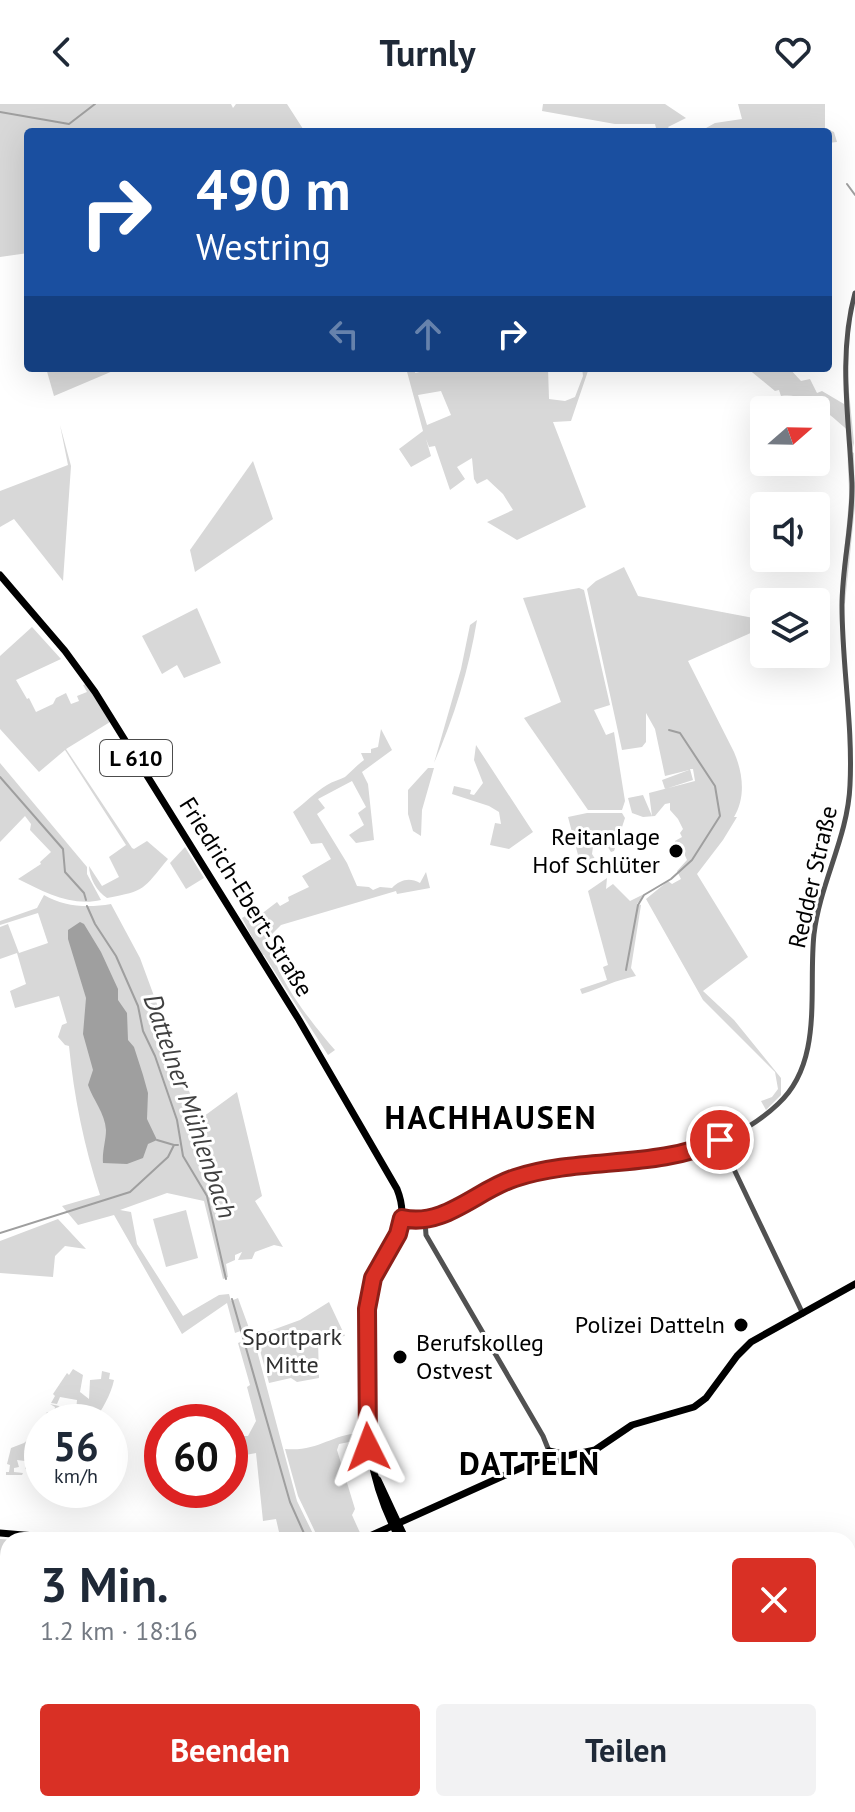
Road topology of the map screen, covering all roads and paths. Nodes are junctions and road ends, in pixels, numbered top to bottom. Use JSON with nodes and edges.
{"nodes":[{"id":1,"x":855,"y":293,"type":"edge"},
{"id":2,"x":0,"y":575,"type":"edge"},
{"id":3,"x":732,"y":1134,"type":"junction"},
{"id":4,"x":716,"y":1142,"type":"junction"},
{"id":5,"x":728,"y":1158,"type":"junction"},
{"id":6,"x":403,"y":1215,"type":"junction"},
{"id":7,"x":425,"y":1221,"type":"junction"},
{"id":8,"x":855,"y":1284,"type":"edge"},
{"id":9,"x":803,"y":1314,"type":"junction"},
{"id":10,"x":551,"y":1456,"type":"junction"},
{"id":11,"x":395,"y":1526,"type":"junction"},
{"id":12,"x":380,"y":1532,"type":"edge"},
{"id":13,"x":384,"y":1532,"type":"edge"},
{"id":14,"x":398,"y":1532,"type":"edge"}],
"edges":[{"from":1,"to":3,"type":"street","name":"Redder Straße"},
{"from":2,"to":6,"type":"main road","name":"Friedrich-Ebert-Straße","number":"L 610"},
{"from":3,"to":4,"type":"street","name":"Redder Straße"},
{"from":3,"to":5,"type":"street"},
{"from":4,"to":5,"type":"street"},
{"from":4,"to":7,"type":"street","name":"Redder Straße"},
{"from":5,"to":9,"type":"street"},
{"from":6,"to":7,"type":"street"},
{"from":6,"to":11,"type":"main road"},
{"from":7,"to":10,"type":"street"},
{"from":8,"to":9,"type":"main road"},
{"from":9,"to":10,"type":"main road"},
{"from":10,"to":11,"type":"main road"},
{"from":11,"to":12,"type":"main road"},
{"from":11,"to":13,"type":"main road"},
{"from":11,"to":14,"type":"main road"}]}
